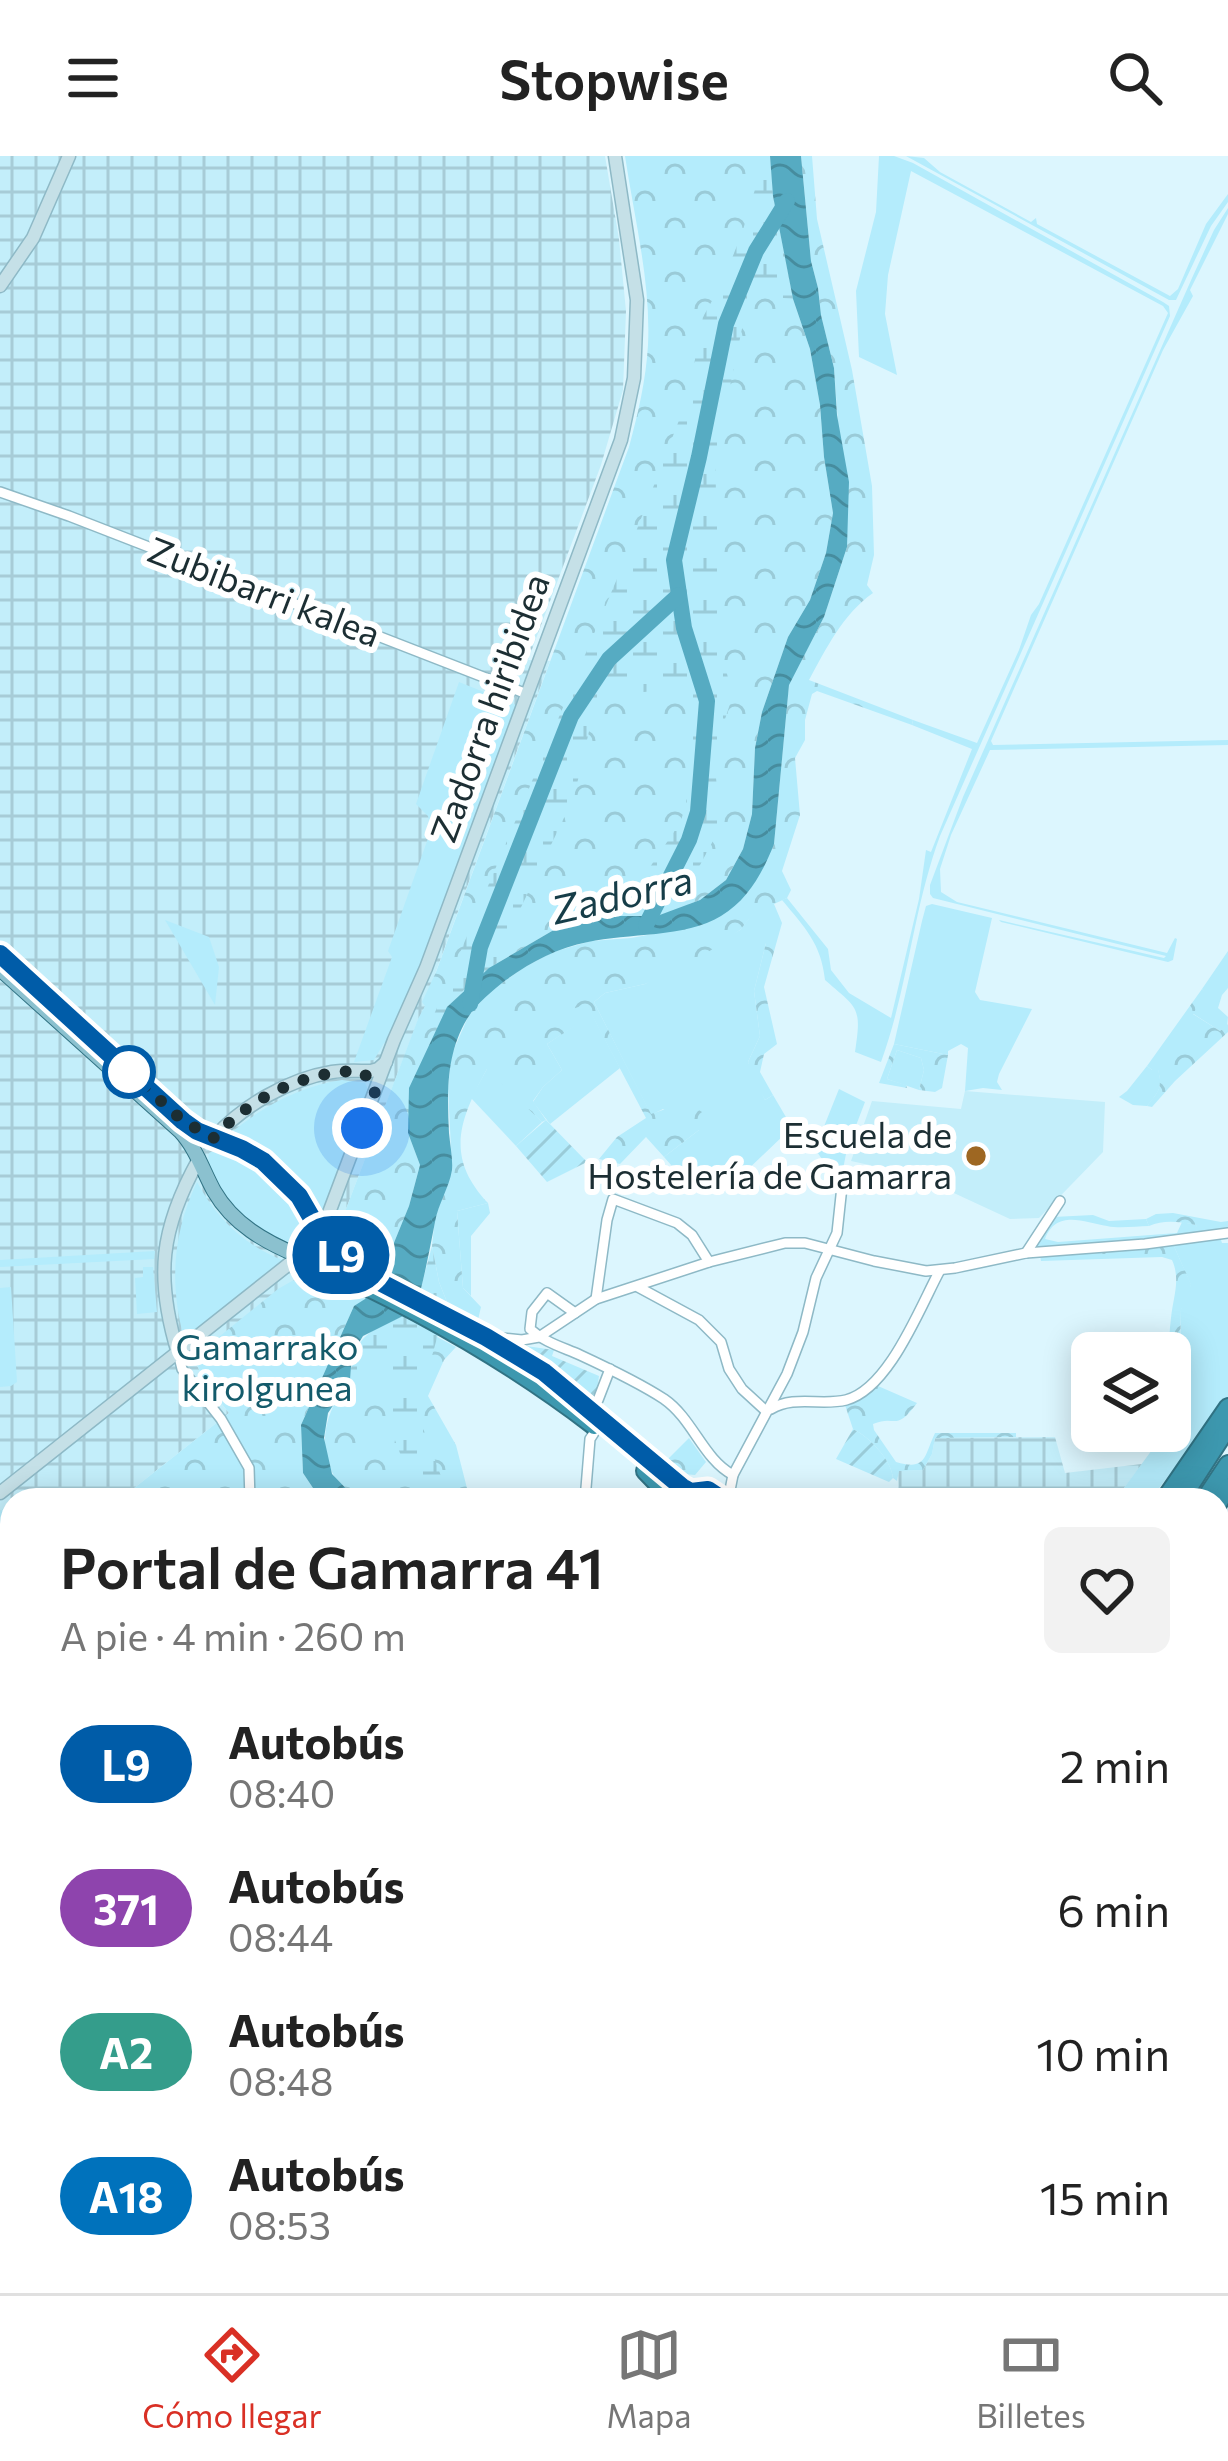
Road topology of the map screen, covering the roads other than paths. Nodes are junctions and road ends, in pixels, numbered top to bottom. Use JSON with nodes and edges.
{"nodes":[{"id":1,"x":69,"y":156,"type":"edge"},
{"id":2,"x":615,"y":156,"type":"edge"},
{"id":3,"x":0,"y":286,"type":"edge"},
{"id":4,"x":0,"y":493,"type":"edge"},
{"id":5,"x":527,"y":694,"type":"junction"},
{"id":6,"x":0,"y":954,"type":"edge"},
{"id":7,"x":0,"y":969,"type":"edge"},
{"id":8,"x":386,"y":1061,"type":"junction"},
{"id":9,"x":360,"y":1071,"type":"junction"},
{"id":10,"x":376,"y":1089,"type":"junction"},
{"id":11,"x":214,"y":1138,"type":"junction"},
{"id":12,"x":199,"y":1159,"type":"junction"},
{"id":13,"x":843,"y":1177,"type":"dead end"},
{"id":14,"x":1060,"y":1201,"type":"dead end"},
{"id":15,"x":1228,"y":1233,"type":"edge"},
{"id":16,"x":321,"y":1234,"type":"junction"},
{"id":17,"x":829,"y":1249,"type":"junction"},
{"id":18,"x":1026,"y":1253,"type":"junction"},
{"id":19,"x":298,"y":1256,"type":"junction"},
{"id":20,"x":709,"y":1262,"type":"junction"},
{"id":21,"x":940,"y":1270,"type":"junction"},
{"id":22,"x":369,"y":1283,"type":"junction"},
{"id":23,"x":638,"y":1287,"type":"junction"},
{"id":24,"x":596,"y":1299,"type":"junction"},
{"id":25,"x":575,"y":1313,"type":"junction"},
{"id":26,"x":464,"y":1333,"type":"junction"},
{"id":27,"x":486,"y":1337,"type":"junction"},
{"id":28,"x":539,"y":1337,"type":"junction"},
{"id":29,"x":178,"y":1353,"type":"junction"},
{"id":30,"x":610,"y":1369,"type":"junction"},
{"id":31,"x":598,"y":1400,"type":"dead end"},
{"id":32,"x":1228,"y":1407,"type":"edge"},
{"id":33,"x":766,"y":1412,"type":"junction"},
{"id":34,"x":1228,"y":1427,"type":"edge"},
{"id":35,"x":595,"y":1432,"type":"junction"},
{"id":36,"x":720,"y":1468,"type":"junction"},
{"id":37,"x":733,"y":1475,"type":"junction"},
{"id":38,"x":6,"y":1488,"type":"edge"},
{"id":39,"x":250,"y":1488,"type":"edge"},
{"id":40,"x":586,"y":1488,"type":"edge"},
{"id":41,"x":666,"y":1488,"type":"edge"},
{"id":42,"x":678,"y":1488,"type":"edge"},
{"id":43,"x":695,"y":1488,"type":"edge"},
{"id":44,"x":729,"y":1488,"type":"edge"},
{"id":45,"x":1172,"y":1488,"type":"edge"},
{"id":46,"x":1189,"y":1488,"type":"edge"}],
"edges":[{"from":1,"to":3,"type":"main road"},
{"from":2,"to":5,"type":"main road","name":"Zadorra hiribidea"},
{"from":4,"to":5,"type":"street","name":"Zubibarri kalea"},
{"from":5,"to":8,"type":"main road","name":"Zadorra hiribidea"},
{"from":6,"to":11,"type":"main road"},
{"from":7,"to":12,"type":"main road"},
{"from":8,"to":9,"type":"main road"},
{"from":8,"to":10,"type":"main road","name":"Zadorra hiribidea"},
{"from":9,"to":10,"type":"main road"},
{"from":9,"to":11,"type":"main road"},
{"from":10,"to":16,"type":"main road","name":"Zadorra hiribidea"},
{"from":11,"to":12,"type":"main road"},
{"from":11,"to":16,"type":"main road"},
{"from":12,"to":19,"type":"main road"},
{"from":12,"to":29,"type":"main road"},
{"from":13,"to":17,"type":"street"},
{"from":14,"to":18,"type":"street"},
{"from":15,"to":18,"type":"street"},
{"from":16,"to":19,"type":"main road","name":"Zadorra hiribidea"},
{"from":16,"to":22,"type":"highway"},
{"from":17,"to":20,"type":"street"},
{"from":17,"to":21,"type":"street"},
{"from":17,"to":33,"type":"street"},
{"from":18,"to":21,"type":"street"},
{"from":19,"to":22,"type":"highway"},
{"from":19,"to":29,"type":"main road"},
{"from":20,"to":23,"type":"street"},
{"from":20,"to":24,"type":"street"},
{"from":21,"to":33,"type":"street"},
{"from":22,"to":26,"type":"highway"},
{"from":23,"to":24,"type":"street"},
{"from":23,"to":33,"type":"street"},
{"from":24,"to":25,"type":"street"},
{"from":25,"to":28,"type":"street"},
{"from":25,"to":28,"type":"street"},
{"from":26,"to":27,"type":"highway"},
{"from":26,"to":35,"type":"highway"},
{"from":27,"to":28,"type":"street"},
{"from":27,"to":42,"type":"highway"},
{"from":28,"to":30,"type":"street"},
{"from":29,"to":38,"type":"main road"},
{"from":29,"to":39,"type":"street"},
{"from":30,"to":31,"type":"street"},
{"from":30,"to":36,"type":"street"},
{"from":32,"to":45,"type":"highway"},
{"from":33,"to":37,"type":"street"},
{"from":34,"to":46,"type":"highway"},
{"from":35,"to":40,"type":"street"},
{"from":35,"to":41,"type":"highway"},
{"from":36,"to":37,"type":"street"},
{"from":36,"to":43,"type":"street"},
{"from":37,"to":44,"type":"street"}]}
